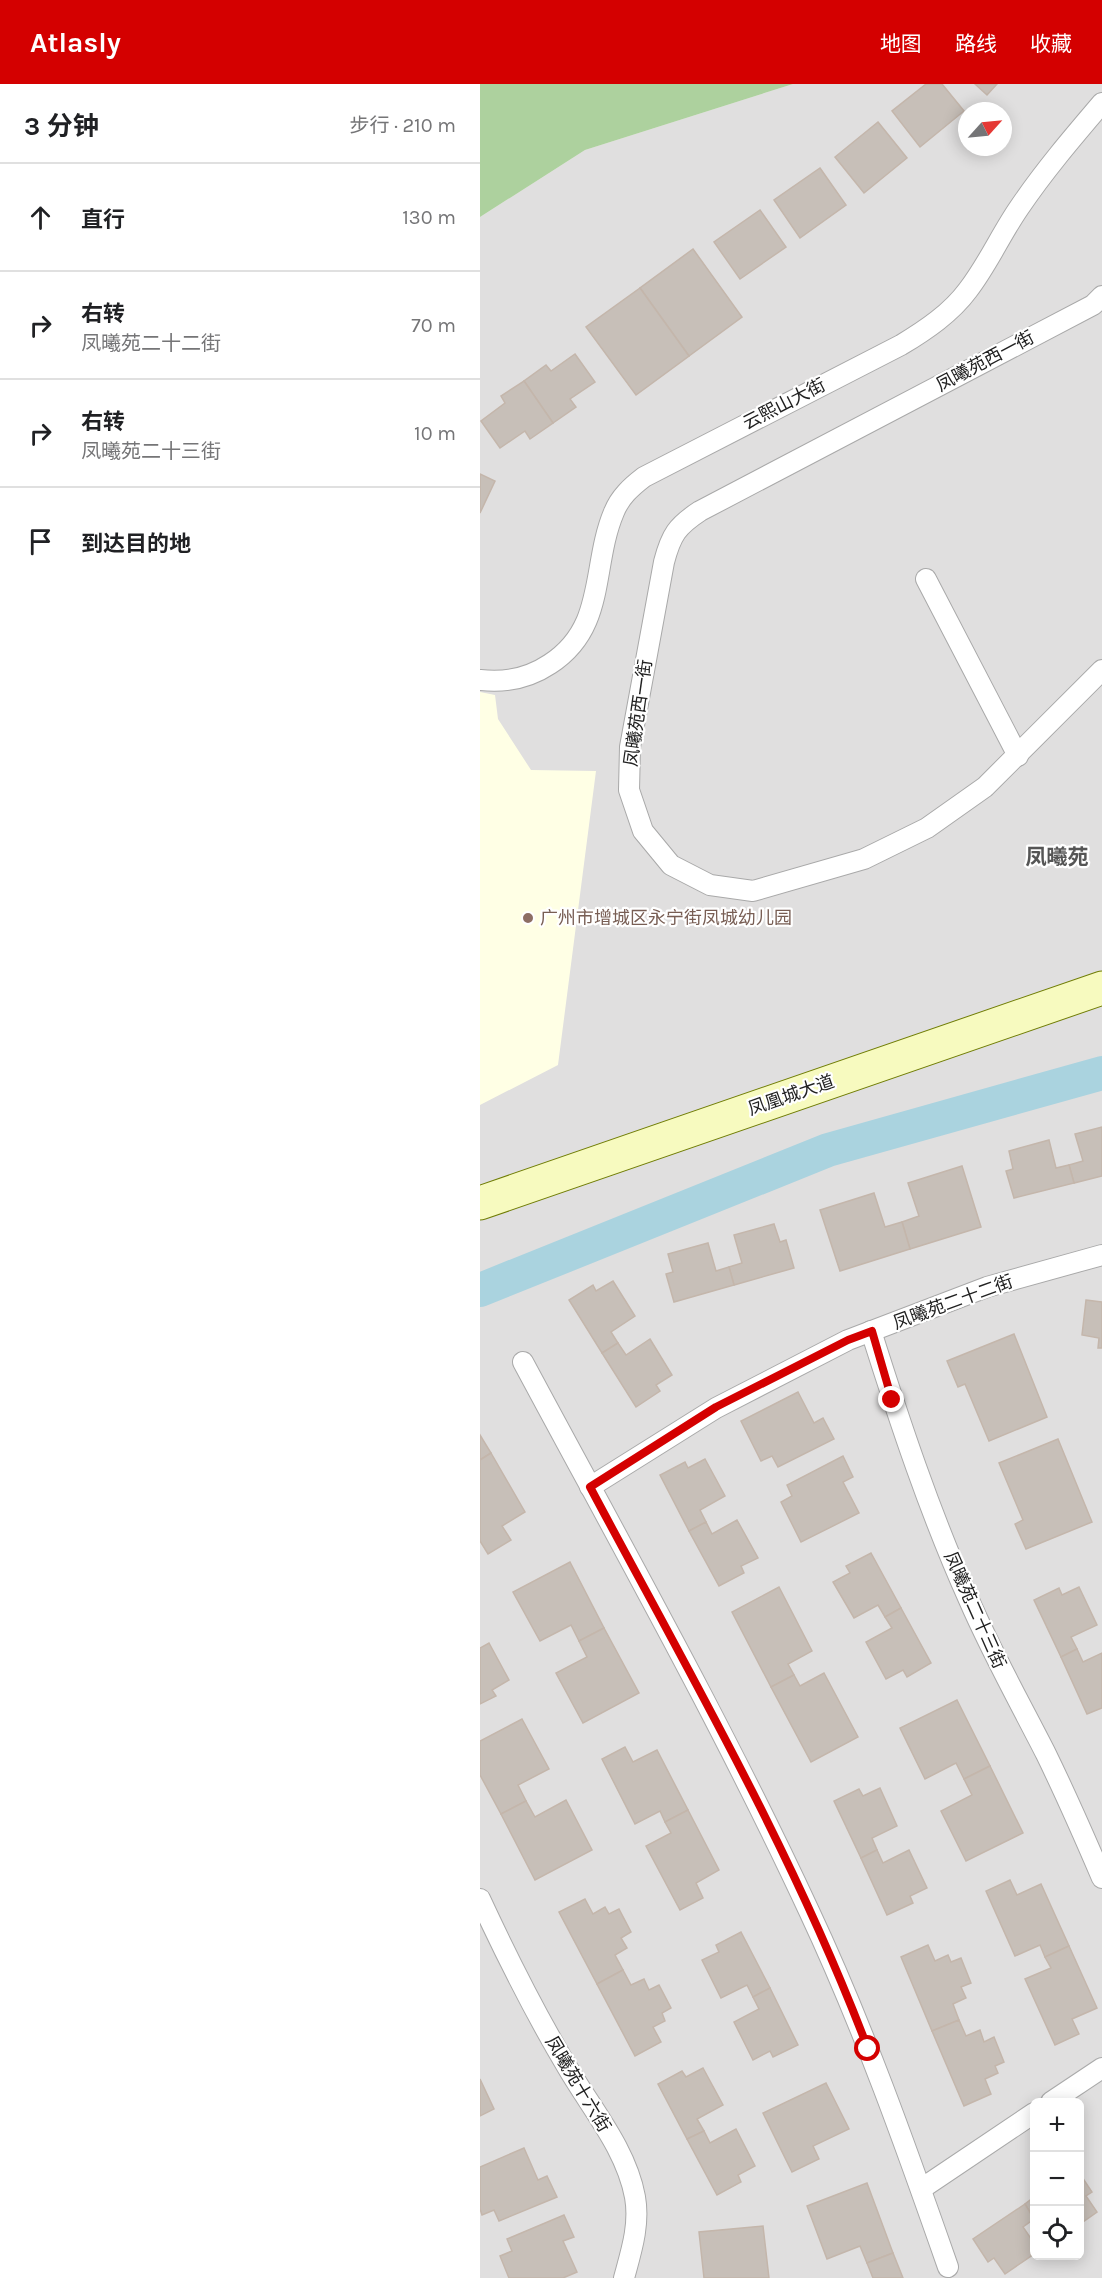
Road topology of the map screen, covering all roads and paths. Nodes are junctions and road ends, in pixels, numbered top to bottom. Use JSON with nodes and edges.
{"nodes":[{"id":1,"x":1102,"y":103,"type":"edge"},
{"id":2,"x":1102,"y":296,"type":"edge"},
{"id":3,"x":926,"y":579,"type":"dead end"},
{"id":4,"x":1102,"y":670,"type":"edge"},
{"id":5,"x":480,"y":680,"type":"edge"},
{"id":6,"x":1017,"y":756,"type":"junction"},
{"id":7,"x":1102,"y":988,"type":"edge"},
{"id":8,"x":480,"y":1203,"type":"edge"},
{"id":9,"x":1102,"y":1255,"type":"edge"},
{"id":10,"x":872,"y":1331,"type":"junction"},
{"id":11,"x":522,"y":1362,"type":"dead end"},
{"id":12,"x":590,"y":1487,"type":"junction"},
{"id":13,"x":1102,"y":1878,"type":"edge"},
{"id":14,"x":480,"y":1899,"type":"edge"},
{"id":15,"x":1102,"y":2068,"type":"edge"},
{"id":16,"x":1058,"y":2098,"type":"edge"},
{"id":17,"x":1030,"y":2116,"type":"edge"},
{"id":18,"x":921,"y":2189,"type":"junction"},
{"id":19,"x":948,"y":2267,"type":"dead end"},
{"id":20,"x":624,"y":2278,"type":"edge"}],
"edges":[{"from":1,"to":5,"type":"lane","name":"云熙山大街"},
{"from":2,"to":6,"type":"lane","name":"凤曦苑西一街"},
{"from":3,"to":6,"type":"lane"},
{"from":4,"to":6,"type":"lane","name":"凤曦苑西一街"},
{"from":7,"to":8,"type":"main road","name":"凤凰城大道"},
{"from":9,"to":10,"type":"lane","name":"凤曦苑二十二街"},
{"from":10,"to":12,"type":"lane","name":"凤曦苑二十二街"},
{"from":10,"to":13,"type":"lane","name":"凤曦苑二十三街"},
{"from":11,"to":12,"type":"lane"},
{"from":12,"to":18,"type":"lane"},
{"from":14,"to":20,"type":"lane","name":"凤曦苑十六街"},
{"from":15,"to":16,"type":"lane"},
{"from":17,"to":18,"type":"lane"},
{"from":18,"to":19,"type":"lane"}]}
